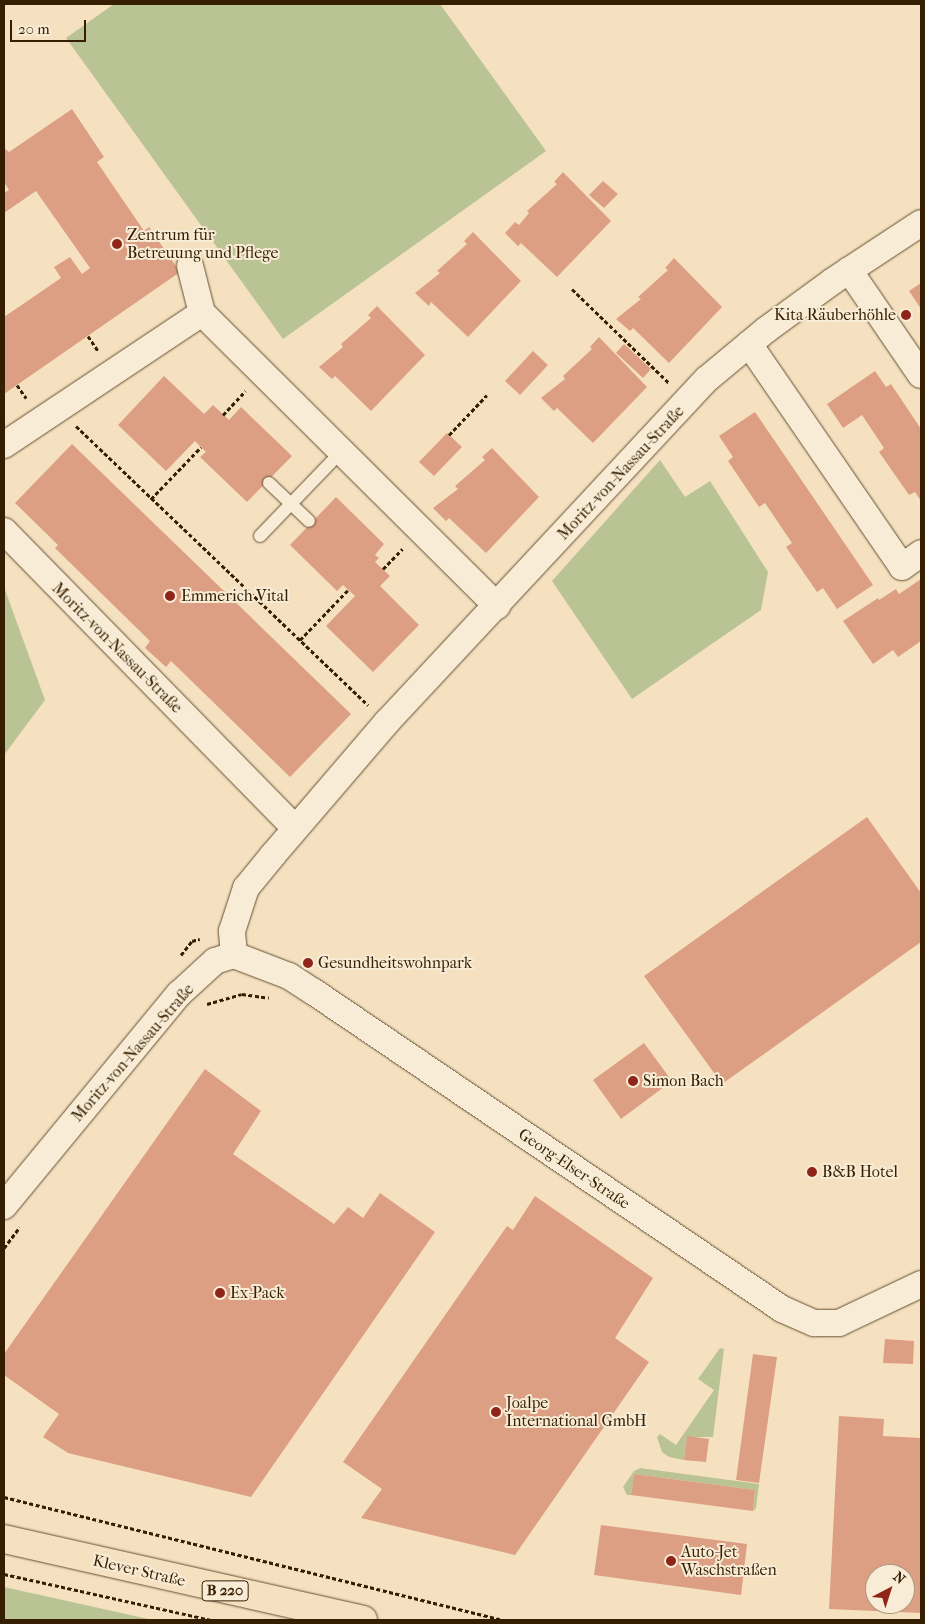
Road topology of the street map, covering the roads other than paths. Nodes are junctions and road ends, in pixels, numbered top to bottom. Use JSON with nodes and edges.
{"nodes":[{"id":1,"x":921,"y":223,"type":"edge"},
{"id":2,"x":190,"y":266,"type":"dead end"},
{"id":3,"x":849,"y":270,"type":"junction"},
{"id":4,"x":202,"y":313,"type":"junction"},
{"id":5,"x":749,"y":344,"type":"junction"},
{"id":6,"x":921,"y":375,"type":"edge"},
{"id":7,"x":4,"y":445,"type":"edge"},
{"id":8,"x":340,"y":453,"type":"junction"},
{"id":9,"x":269,"y":483,"type":"dead end"},
{"id":10,"x":291,"y":504,"type":"junction"},
{"id":11,"x":309,"y":521,"type":"dead end"},
{"id":12,"x":4,"y":531,"type":"edge"},
{"id":13,"x":260,"y":536,"type":"dead end"},
{"id":14,"x":921,"y":553,"type":"edge"},
{"id":15,"x":497,"y":606,"type":"junction"},
{"id":16,"x":295,"y":828,"type":"junction"},
{"id":17,"x":234,"y":955,"type":"junction"},
{"id":18,"x":4,"y":1206,"type":"edge"},
{"id":19,"x":921,"y":1284,"type":"edge"},
{"id":20,"x":4,"y":1539,"type":"edge"},
{"id":21,"x":363,"y":1620,"type":"edge"}],
"edges":[{"from":1,"to":3,"type":"street","name":"Moritz-von-Nassau-Straße"},
{"from":2,"to":4,"type":"street"},
{"from":3,"to":5,"type":"street","name":"Moritz-von-Nassau-Straße"},
{"from":3,"to":6,"type":"street"},
{"from":4,"to":7,"type":"street"},
{"from":4,"to":8,"type":"street"},
{"from":5,"to":14,"type":"street"},
{"from":5,"to":15,"type":"street","name":"Moritz-von-Nassau-Straße"},
{"from":8,"to":10,"type":"lane"},
{"from":8,"to":15,"type":"street"},
{"from":9,"to":10,"type":"lane"},
{"from":10,"to":11,"type":"lane"},
{"from":10,"to":13,"type":"lane"},
{"from":12,"to":16,"type":"street","name":"Moritz-von-Nassau-Straße"},
{"from":15,"to":16,"type":"street","name":"Moritz-von-Nassau-Straße"},
{"from":16,"to":17,"type":"street","name":"Moritz-von-Nassau-Straße"},
{"from":17,"to":18,"type":"street","name":"Moritz-von-Nassau-Straße"},
{"from":17,"to":19,"type":"street","name":"Georg-Elser-Straße"},
{"from":20,"to":21,"type":"main road","name":"Klever Straße","number":"B 220"}]}
